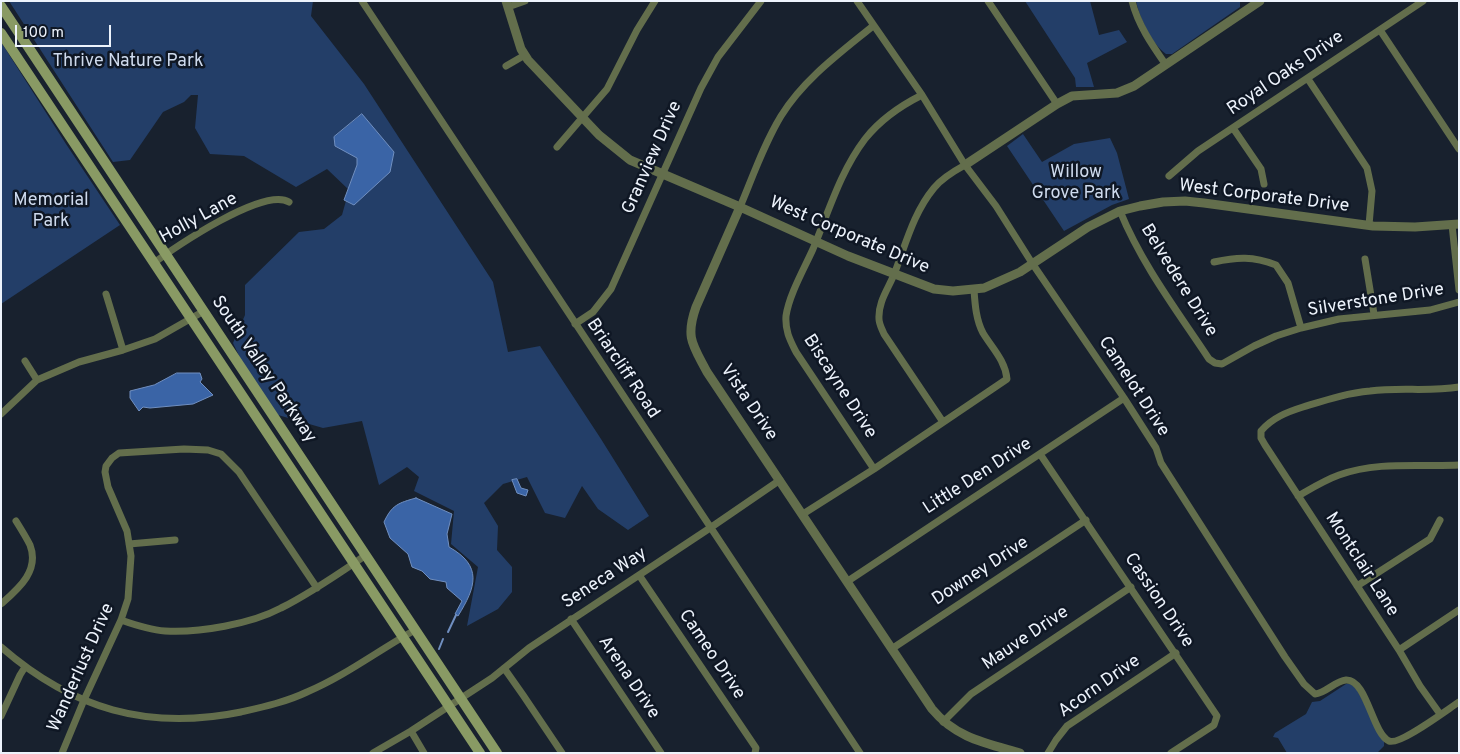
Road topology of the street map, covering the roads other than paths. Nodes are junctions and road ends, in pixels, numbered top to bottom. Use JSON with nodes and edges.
{"nodes":[{"id":1,"x":362,"y":1,"type":"edge"},
{"id":2,"x":525,"y":1,"type":"edge"},
{"id":3,"x":655,"y":1,"type":"edge"},
{"id":4,"x":761,"y":1,"type":"edge"},
{"id":5,"x":857,"y":1,"type":"edge"},
{"id":6,"x":988,"y":1,"type":"edge"},
{"id":7,"x":1132,"y":1,"type":"edge"},
{"id":8,"x":1260,"y":1,"type":"edge"},
{"id":9,"x":1423,"y":1,"type":"edge"},
{"id":10,"x":507,"y":4,"type":"edge"},
{"id":11,"x":1,"y":6,"type":"edge"},
{"id":12,"x":873,"y":26,"type":"junction"},
{"id":13,"x":1380,"y":30,"type":"junction"},
{"id":14,"x":1,"y":33,"type":"edge"},
{"id":15,"x":525,"y":55,"type":"junction"},
{"id":16,"x":1166,"y":65,"type":"junction"},
{"id":17,"x":506,"y":66,"type":"dead end"},
{"id":18,"x":1308,"y":79,"type":"junction"},
{"id":19,"x":922,"y":95,"type":"junction"},
{"id":20,"x":1057,"y":104,"type":"junction"},
{"id":21,"x":582,"y":118,"type":"junction"},
{"id":22,"x":1233,"y":128,"type":"junction"},
{"id":23,"x":85,"y":132,"type":"junction"},
{"id":24,"x":73,"y":141,"type":"junction"},
{"id":25,"x":557,"y":147,"type":"dead end"},
{"id":26,"x":1459,"y":149,"type":"edge"},
{"id":27,"x":965,"y":165,"type":"junction"},
{"id":28,"x":662,"y":174,"type":"junction"},
{"id":29,"x":1169,"y":176,"type":"dead end"},
{"id":30,"x":1264,"y":184,"type":"dead end"},
{"id":31,"x":289,"y":202,"type":"dead end"},
{"id":32,"x":740,"y":207,"type":"junction"},
{"id":33,"x":1120,"y":212,"type":"junction"},
{"id":34,"x":1369,"y":224,"type":"junction"},
{"id":35,"x":1455,"y":225,"type":"edge"},
{"id":36,"x":816,"y":241,"type":"junction"},
{"id":37,"x":166,"y":253,"type":"junction"},
{"id":38,"x":1365,"y":259,"type":"dead end"},
{"id":39,"x":154,"y":262,"type":"junction"},
{"id":40,"x":1214,"y":262,"type":"dead end"},
{"id":41,"x":1032,"y":263,"type":"junction"},
{"id":42,"x":894,"y":274,"type":"junction"},
{"id":43,"x":974,"y":290,"type":"junction"},
{"id":44,"x":1459,"y":290,"type":"edge"},
{"id":45,"x":106,"y":294,"type":"dead end"},
{"id":46,"x":1459,"y":302,"type":"edge"},
{"id":47,"x":204,"y":311,"type":"junction"},
{"id":48,"x":1374,"y":314,"type":"junction"},
{"id":49,"x":192,"y":319,"type":"junction"},
{"id":50,"x":575,"y":324,"type":"junction"},
{"id":51,"x":1301,"y":328,"type":"junction"},
{"id":52,"x":123,"y":350,"type":"junction"},
{"id":53,"x":25,"y":361,"type":"dead end"},
{"id":54,"x":1215,"y":363,"type":"joint"},
{"id":55,"x":36,"y":380,"type":"junction"},
{"id":56,"x":1459,"y":387,"type":"edge"},
{"id":57,"x":1124,"y":398,"type":"junction"},
{"id":58,"x":1,"y":414,"type":"edge"},
{"id":59,"x":943,"y":422,"type":"junction"},
{"id":60,"x":1040,"y":454,"type":"junction"},
{"id":61,"x":1459,"y":465,"type":"edge"},
{"id":62,"x":874,"y":469,"type":"junction"},
{"id":63,"x":780,"y":480,"type":"junction"},
{"id":64,"x":1298,"y":496,"type":"junction"},
{"id":65,"x":803,"y":514,"type":"junction"},
{"id":66,"x":1086,"y":520,"type":"junction"},
{"id":67,"x":1440,"y":520,"type":"dead end"},
{"id":68,"x":16,"y":521,"type":"dead end"},
{"id":69,"x":710,"y":528,"type":"junction"},
{"id":70,"x":175,"y":540,"type":"dead end"},
{"id":71,"x":129,"y":544,"type":"junction"},
{"id":72,"x":366,"y":555,"type":"junction"},
{"id":73,"x":354,"y":563,"type":"junction"},
{"id":74,"x":639,"y":575,"type":"junction"},
{"id":75,"x":848,"y":581,"type":"junction"},
{"id":76,"x":1357,"y":586,"type":"junction"},
{"id":77,"x":1131,"y":587,"type":"junction"},
{"id":78,"x":317,"y":588,"type":"junction"},
{"id":79,"x":1,"y":604,"type":"edge"},
{"id":80,"x":1459,"y":610,"type":"edge"},
{"id":81,"x":571,"y":619,"type":"junction"},
{"id":82,"x":121,"y":620,"type":"junction"},
{"id":83,"x":415,"y":630,"type":"junction"},
{"id":84,"x":402,"y":637,"type":"junction"},
{"id":85,"x":1,"y":647,"type":"edge"},
{"id":86,"x":892,"y":648,"type":"junction"},
{"id":87,"x":1399,"y":650,"type":"junction"},
{"id":88,"x":1176,"y":653,"type":"junction"},
{"id":89,"x":25,"y":667,"type":"junction"},
{"id":90,"x":504,"y":668,"type":"junction"},
{"id":91,"x":460,"y":698,"type":"junction"},
{"id":92,"x":84,"y":700,"type":"junction"},
{"id":93,"x":1459,"y":702,"type":"edge"},
{"id":94,"x":448,"y":706,"type":"junction"},
{"id":95,"x":1440,"y":714,"type":"junction"},
{"id":96,"x":1,"y":716,"type":"edge"},
{"id":97,"x":943,"y":722,"type":"junction"},
{"id":98,"x":411,"y":731,"type":"junction"},
{"id":99,"x":62,"y":753,"type":"edge"},
{"id":100,"x":374,"y":753,"type":"edge"},
{"id":101,"x":424,"y":753,"type":"edge"},
{"id":102,"x":480,"y":753,"type":"edge"},
{"id":103,"x":497,"y":753,"type":"edge"},
{"id":104,"x":562,"y":753,"type":"edge"},
{"id":105,"x":661,"y":753,"type":"edge"},
{"id":106,"x":755,"y":753,"type":"edge"},
{"id":107,"x":860,"y":753,"type":"edge"},
{"id":108,"x":1020,"y":753,"type":"edge"},
{"id":109,"x":1048,"y":753,"type":"edge"},
{"id":110,"x":1171,"y":753,"type":"edge"}],
"edges":[{"from":1,"to":50,"type":"street","name":"Briarcliff Road"},
{"from":2,"to":10,"type":"street"},
{"from":3,"to":21,"type":"street"},
{"from":4,"to":28,"type":"street","name":"Granview Drive"},
{"from":5,"to":12,"type":"street","name":"Camelot Drive"},
{"from":6,"to":20,"type":"street"},
{"from":7,"to":16,"type":"street"},
{"from":8,"to":16,"type":"street"},
{"from":9,"to":13,"type":"street","name":"Royal Oaks Drive"},
{"from":10,"to":15,"type":"street","name":"West Corporate Drive"},
{"from":11,"to":23,"type":"main road","name":"South Valley Parkway"},
{"from":12,"to":19,"type":"street","name":"Camelot Drive"},
{"from":12,"to":32,"type":"street","name":"Vista Drive"},
{"from":13,"to":18,"type":"street","name":"Royal Oaks Drive"},
{"from":13,"to":26,"type":"street"},
{"from":14,"to":24,"type":"main road","name":"South Valley Parkway"},
{"from":15,"to":17,"type":"street"},
{"from":15,"to":21,"type":"street","name":"West Corporate Drive"},
{"from":16,"to":20,"type":"street"},
{"from":18,"to":22,"type":"street","name":"Royal Oaks Drive"},
{"from":18,"to":34,"type":"street"},
{"from":19,"to":27,"type":"street","name":"Camelot Drive"},
{"from":19,"to":36,"type":"street","name":"Biscayne Drive"},
{"from":20,"to":27,"type":"street"},
{"from":21,"to":25,"type":"street"},
{"from":21,"to":28,"type":"street","name":"West Corporate Drive"},
{"from":22,"to":29,"type":"street","name":"Royal Oaks Drive"},
{"from":22,"to":30,"type":"street"},
{"from":23,"to":24,"type":"main road"},
{"from":23,"to":37,"type":"main road","name":"South Valley Parkway"},
{"from":24,"to":39,"type":"main road","name":"South Valley Parkway"},
{"from":27,"to":41,"type":"street","name":"Camelot Drive"},
{"from":27,"to":42,"type":"street"},
{"from":28,"to":32,"type":"street","name":"West Corporate Drive"},
{"from":28,"to":50,"type":"street","name":"Granview Drive"},
{"from":31,"to":37,"type":"street","name":"Holly Lane"},
{"from":32,"to":36,"type":"street","name":"West Corporate Drive"},
{"from":32,"to":63,"type":"street","name":"Vista Drive"},
{"from":33,"to":34,"type":"street","name":"West Corporate Drive"},
{"from":33,"to":41,"type":"street","name":"West Corporate Drive"},
{"from":33,"to":54,"type":"street","name":"Belvedere Drive"},
{"from":34,"to":35,"type":"street","name":"West Corporate Drive"},
{"from":35,"to":44,"type":"street"},
{"from":36,"to":42,"type":"street","name":"West Corporate Drive"},
{"from":36,"to":62,"type":"street","name":"Biscayne Drive"},
{"from":37,"to":39,"type":"street","name":"Holly Lane"},
{"from":37,"to":47,"type":"main road","name":"South Valley Parkway"},
{"from":38,"to":48,"type":"street"},
{"from":39,"to":49,"type":"main road","name":"South Valley Parkway"},
{"from":40,"to":51,"type":"street"},
{"from":41,"to":43,"type":"street","name":"West Corporate Drive"},
{"from":41,"to":57,"type":"street","name":"Camelot Drive"},
{"from":42,"to":43,"type":"street","name":"West Corporate Drive"},
{"from":42,"to":59,"type":"street"},
{"from":43,"to":59,"type":"street"},
{"from":45,"to":52,"type":"street"},
{"from":46,"to":48,"type":"street","name":"Silverstone Drive"},
{"from":47,"to":49,"type":"street"},
{"from":47,"to":72,"type":"main road","name":"South Valley Parkway"},
{"from":48,"to":51,"type":"street","name":"Silverstone Drive"},
{"from":49,"to":52,"type":"street"},
{"from":49,"to":73,"type":"main road","name":"South Valley Parkway"},
{"from":50,"to":69,"type":"street","name":"Briarcliff Road"},
{"from":51,"to":54,"type":"street","name":"Silverstone Drive"},
{"from":52,"to":55,"type":"street"},
{"from":53,"to":55,"type":"street"},
{"from":55,"to":58,"type":"street"},
{"from":56,"to":64,"type":"street","name":"Montclair Lane"},
{"from":57,"to":60,"type":"street","name":"Little Den Drive"},
{"from":57,"to":95,"type":"street","name":"Camelot Drive"},
{"from":59,"to":62,"type":"street"},
{"from":60,"to":66,"type":"street","name":"Cassion Drive"},
{"from":60,"to":75,"type":"street","name":"Little Den Drive"},
{"from":61,"to":64,"type":"street"},
{"from":62,"to":65,"type":"street"},
{"from":63,"to":65,"type":"street","name":"Vista Drive"},
{"from":63,"to":69,"type":"street","name":"Seneca Way"},
{"from":64,"to":76,"type":"street","name":"Montclair Lane"},
{"from":65,"to":75,"type":"street","name":"Vista Drive"},
{"from":66,"to":77,"type":"street","name":"Cassion Drive"},
{"from":66,"to":86,"type":"street","name":"Downey Drive"},
{"from":67,"to":76,"type":"street"},
{"from":68,"to":79,"type":"street"},
{"from":69,"to":74,"type":"street","name":"Seneca Way"},
{"from":69,"to":107,"type":"street","name":"Briarcliff Road"},
{"from":70,"to":71,"type":"street"},
{"from":71,"to":78,"type":"street","name":"Wanderlust Drive"},
{"from":71,"to":82,"type":"street","name":"Wanderlust Drive"},
{"from":72,"to":73,"type":"street"},
{"from":72,"to":83,"type":"main road","name":"South Valley Parkway"},
{"from":73,"to":78,"type":"street"},
{"from":73,"to":84,"type":"main road","name":"South Valley Parkway"},
{"from":74,"to":81,"type":"street","name":"Seneca Way"},
{"from":74,"to":106,"type":"street","name":"Cameo Drive"},
{"from":75,"to":86,"type":"street","name":"Vista Drive"},
{"from":76,"to":87,"type":"street","name":"Montclair Lane"},
{"from":77,"to":88,"type":"street","name":"Cassion Drive"},
{"from":77,"to":97,"type":"street","name":"Mauve Drive"},
{"from":78,"to":82,"type":"street"},
{"from":80,"to":87,"type":"street"},
{"from":81,"to":90,"type":"street","name":"Seneca Way"},
{"from":81,"to":105,"type":"street","name":"Arena Drive"},
{"from":82,"to":92,"type":"street","name":"Wanderlust Drive"},
{"from":83,"to":84,"type":"street"},
{"from":83,"to":91,"type":"main road","name":"South Valley Parkway"},
{"from":84,"to":92,"type":"street"},
{"from":84,"to":94,"type":"main road","name":"South Valley Parkway"},
{"from":85,"to":89,"type":"street"},
{"from":86,"to":97,"type":"street","name":"Vista Drive"},
{"from":87,"to":95,"type":"street","name":"Montclair Lane"},
{"from":88,"to":109,"type":"street","name":"Acorn Drive"},
{"from":88,"to":110,"type":"street","name":"Cassion Drive"},
{"from":89,"to":92,"type":"street"},
{"from":89,"to":96,"type":"street"},
{"from":90,"to":91,"type":"street","name":"Seneca Way"},
{"from":90,"to":104,"type":"street"},
{"from":91,"to":94,"type":"street","name":"Seneca Way"},
{"from":91,"to":103,"type":"main road","name":"South Valley Parkway"},
{"from":92,"to":99,"type":"street","name":"Wanderlust Drive"},
{"from":93,"to":95,"type":"street"},
{"from":94,"to":98,"type":"street","name":"Seneca Way"},
{"from":94,"to":102,"type":"main road","name":"South Valley Parkway"},
{"from":97,"to":108,"type":"street","name":"Vista Drive"},
{"from":98,"to":100,"type":"street","name":"Seneca Way"},
{"from":98,"to":101,"type":"street"}]}
